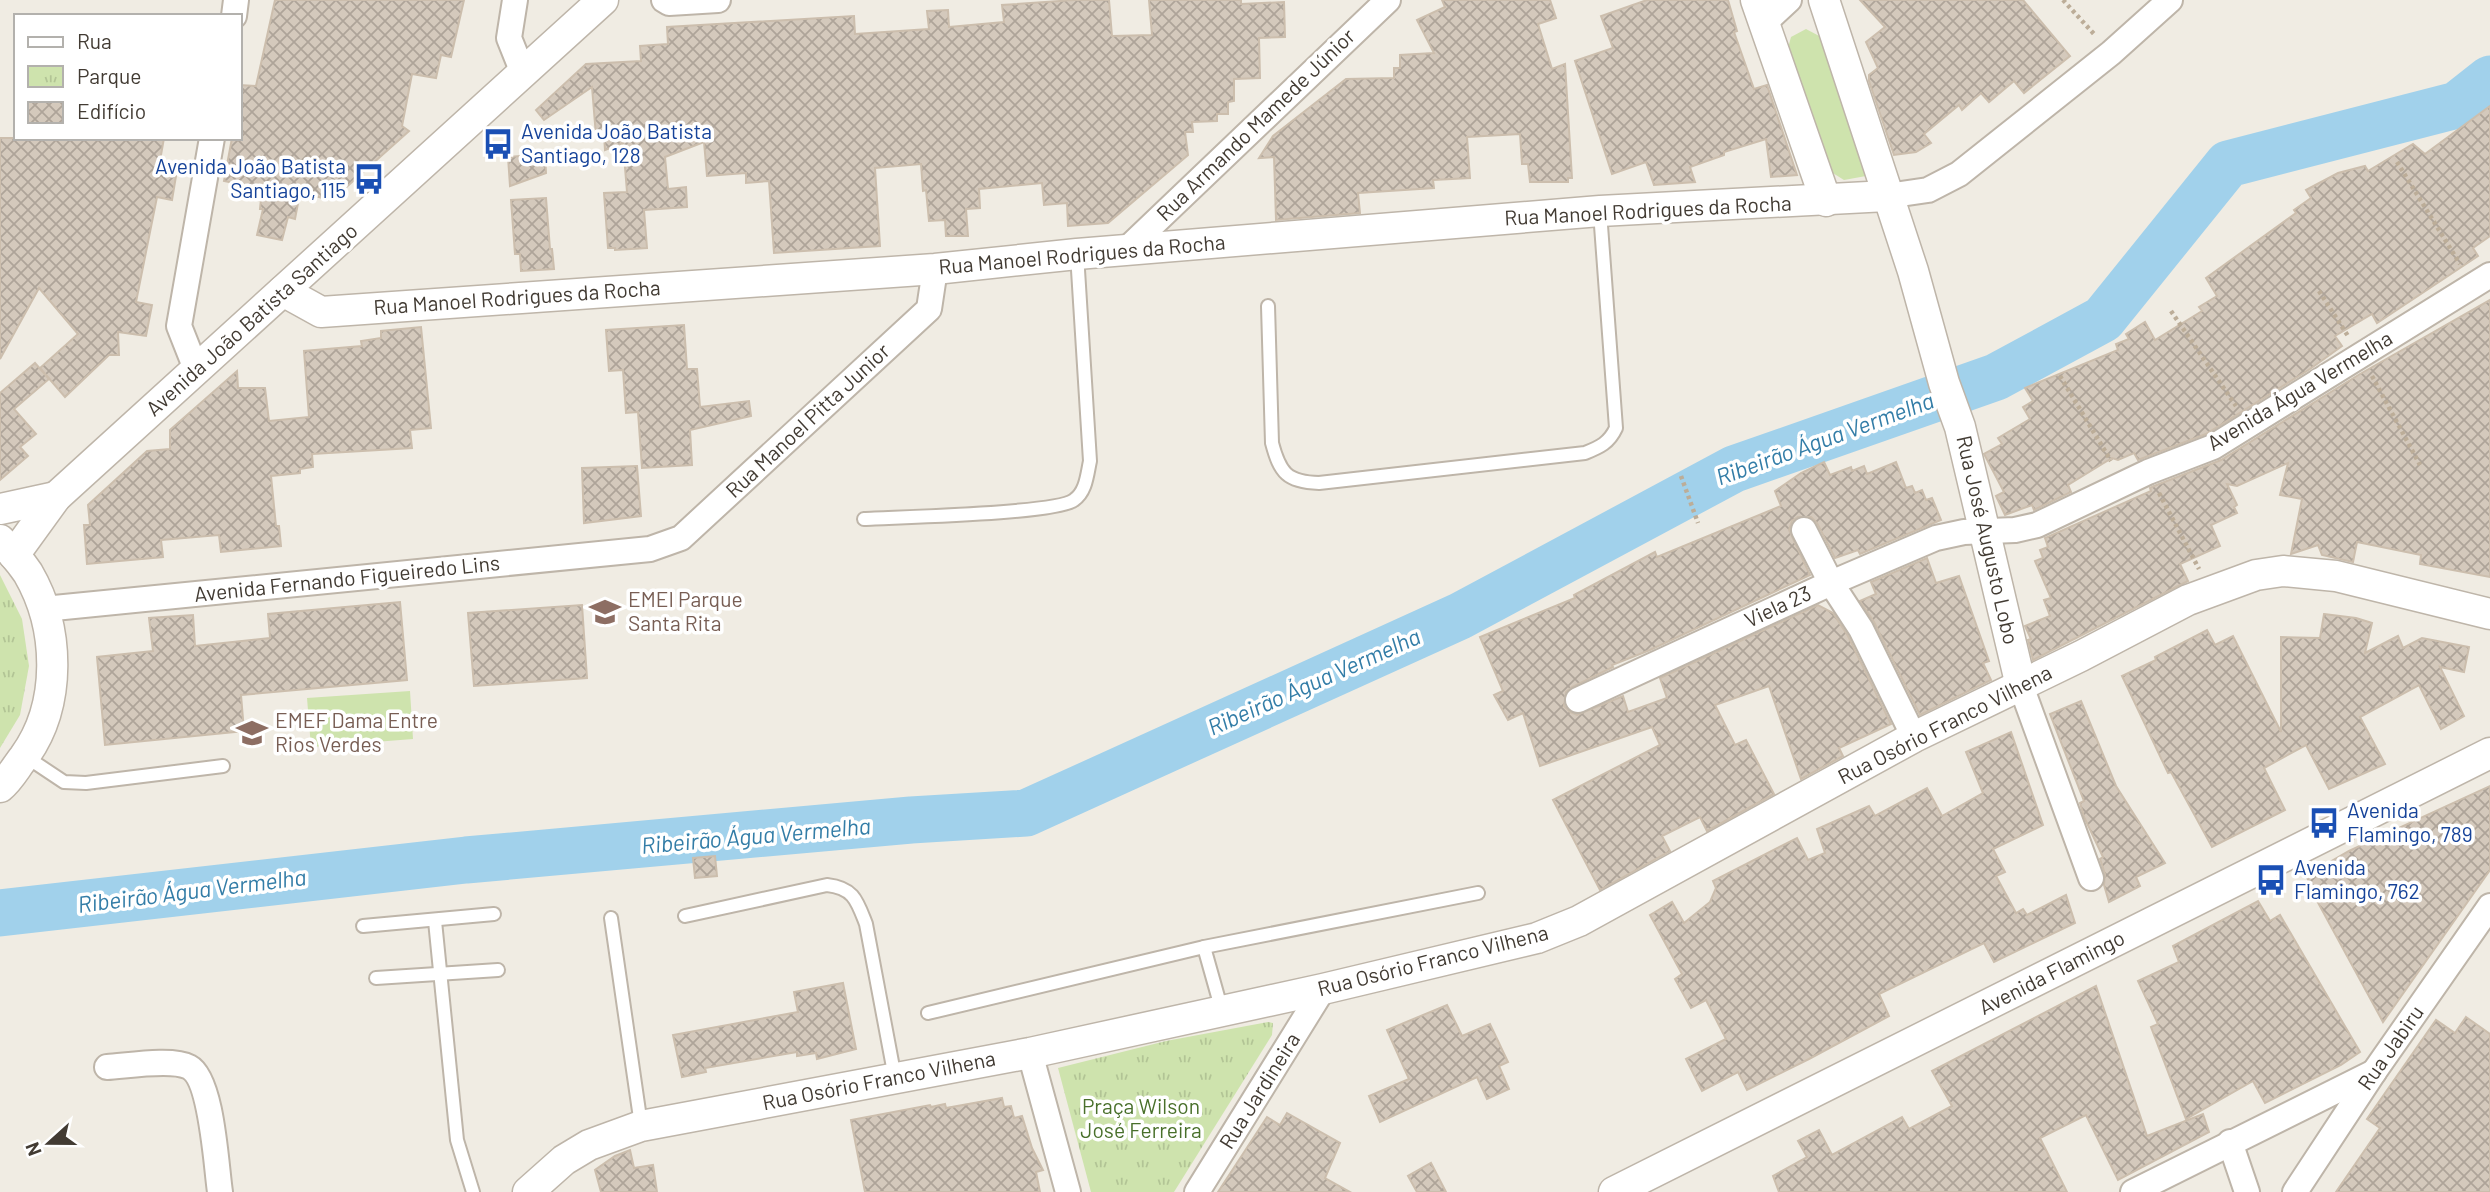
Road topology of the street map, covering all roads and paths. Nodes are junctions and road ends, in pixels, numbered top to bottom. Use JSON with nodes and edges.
{"nodes":[{"id":1,"x":515,"y":0,"type":"edge"},
{"id":2,"x":603,"y":0,"type":"edge"},
{"id":3,"x":664,"y":0,"type":"edge"},
{"id":4,"x":718,"y":0,"type":"edge"},
{"id":5,"x":1388,"y":0,"type":"edge"},
{"id":6,"x":1789,"y":0,"type":"edge"},
{"id":7,"x":1825,"y":0,"type":"edge"},
{"id":8,"x":2063,"y":0,"type":"edge"},
{"id":9,"x":2170,"y":0,"type":"edge"},
{"id":10,"x":1760,"y":11,"type":"edge"},
{"id":11,"x":2111,"y":53,"type":"junction"},
{"id":12,"x":523,"y":73,"type":"junction"},
{"id":13,"x":212,"y":140,"type":"edge"},
{"id":14,"x":2397,"y":162,"type":"dead end"},
{"id":15,"x":1887,"y":196,"type":"junction"},
{"id":16,"x":1826,"y":201,"type":"junction"},
{"id":17,"x":1600,"y":211,"type":"junction"},
{"id":18,"x":1126,"y":250,"type":"junction"},
{"id":19,"x":1076,"y":254,"type":"junction"},
{"id":20,"x":934,"y":269,"type":"junction"},
{"id":21,"x":2482,"y":280,"type":"edge"},
{"id":22,"x":283,"y":291,"type":"junction"},
{"id":23,"x":1268,"y":306,"type":"dead end"},
{"id":24,"x":2171,"y":311,"type":"dead end"},
{"id":25,"x":196,"y":369,"type":"junction"},
{"id":26,"x":2060,"y":376,"type":"dead end"},
{"id":27,"x":2248,"y":425,"type":"junction"},
{"id":28,"x":2148,"y":472,"type":"junction"},
{"id":29,"x":1681,"y":476,"type":"dead end"},
{"id":30,"x":2124,"y":483,"type":"junction"},
{"id":31,"x":55,"y":497,"type":"junction"},
{"id":32,"x":0,"y":509,"type":"edge"},
{"id":33,"x":864,"y":519,"type":"dead end"},
{"id":34,"x":1698,"y":523,"type":"dead end"},
{"id":35,"x":1804,"y":530,"type":"dead end"},
{"id":36,"x":1984,"y":532,"type":"junction"},
{"id":37,"x":7,"y":547,"type":"edge"},
{"id":38,"x":650,"y":548,"type":"joint"},
{"id":39,"x":1831,"y":583,"type":"junction"},
{"id":40,"x":2210,"y":591,"type":"junction"},
{"id":41,"x":44,"y":609,"type":"junction"},
{"id":42,"x":2490,"y":614,"type":"edge"},
{"id":43,"x":2021,"y":686,"type":"junction"},
{"id":44,"x":1578,"y":700,"type":"dead end"},
{"id":45,"x":1914,"y":737,"type":"junction"},
{"id":46,"x":2490,"y":753,"type":"edge"},
{"id":47,"x":25,"y":755,"type":"junction"},
{"id":48,"x":223,"y":766,"type":"dead end"},
{"id":49,"x":0,"y":787,"type":"edge"},
{"id":50,"x":2091,"y":878,"type":"dead end"},
{"id":51,"x":1478,"y":893,"type":"dead end"},
{"id":52,"x":2490,"y":906,"type":"edge"},
{"id":53,"x":494,"y":914,"type":"dead end"},
{"id":54,"x":685,"y":916,"type":"dead end"},
{"id":55,"x":611,"y":918,"type":"dead end"},
{"id":56,"x":435,"y":921,"type":"junction"},
{"id":57,"x":363,"y":926,"type":"dead end"},
{"id":58,"x":1204,"y":947,"type":"junction"},
{"id":59,"x":498,"y":970,"type":"dead end"},
{"id":60,"x":441,"y":973,"type":"junction"},
{"id":61,"x":376,"y":978,"type":"dead end"},
{"id":62,"x":1323,"y":989,"type":"junction"},
{"id":63,"x":1222,"y":1011,"type":"junction"},
{"id":64,"x":929,"y":1013,"type":"dead end"},
{"id":65,"x":1030,"y":1053,"type":"junction"},
{"id":66,"x":107,"y":1067,"type":"dead end"},
{"id":67,"x":2374,"y":1072,"type":"junction"},
{"id":68,"x":895,"y":1078,"type":"junction"},
{"id":69,"x":641,"y":1126,"type":"junction"},
{"id":70,"x":2230,"y":1142,"type":"junction"},
{"id":71,"x":220,"y":1192,"type":"edge"},
{"id":72,"x":473,"y":1192,"type":"edge"},
{"id":73,"x":528,"y":1192,"type":"edge"},
{"id":74,"x":1068,"y":1192,"type":"edge"},
{"id":75,"x":1197,"y":1192,"type":"edge"},
{"id":76,"x":1614,"y":1192,"type":"edge"},
{"id":77,"x":2133,"y":1192,"type":"edge"},
{"id":78,"x":2247,"y":1192,"type":"edge"},
{"id":79,"x":2295,"y":1192,"type":"edge"}],
"edges":[{"from":1,"to":12,"type":"street"},
{"from":2,"to":12,"type":"street","name":"Avenida João Batista Santiago"},
{"from":3,"to":4,"type":"street"},
{"from":5,"to":18,"type":"street","name":"Rua Armando Mamede Júnior"},
{"from":6,"to":10,"type":"street"},
{"from":7,"to":15,"type":"street","name":"Rua José Augusto Lobo"},
{"from":8,"to":11,"type":"path"},
{"from":9,"to":11,"type":"street"},
{"from":10,"to":16,"type":"street"},
{"from":11,"to":15,"type":"street"},
{"from":12,"to":22,"type":"street","name":"Avenida João Batista Santiago"},
{"from":13,"to":25,"type":"street"},
{"from":14,"to":21,"type":"path"},
{"from":15,"to":16,"type":"street","name":"Rua Manoel Rodrigues da Rocha"},
{"from":15,"to":36,"type":"street","name":"Rua José Augusto Lobo"},
{"from":16,"to":17,"type":"street","name":"Rua Manoel Rodrigues da Rocha"},
{"from":17,"to":18,"type":"street","name":"Rua Manoel Rodrigues da Rocha"},
{"from":17,"to":23,"type":"lane"},
{"from":18,"to":19,"type":"street","name":"Rua Manoel Rodrigues da Rocha"},
{"from":19,"to":20,"type":"street","name":"Rua Manoel Rodrigues da Rocha"},
{"from":19,"to":33,"type":"lane"},
{"from":20,"to":22,"type":"street","name":"Rua Manoel Rodrigues da Rocha"},
{"from":20,"to":38,"type":"street","name":"Rua Manoel Pitta Junior"},
{"from":21,"to":27,"type":"street","name":"Avenida Água Vermelha"},
{"from":22,"to":25,"type":"street","name":"Avenida João Batista Santiago"},
{"from":24,"to":27,"type":"path"},
{"from":25,"to":31,"type":"street","name":"Avenida João Batista Santiago"},
{"from":26,"to":30,"type":"path"},
{"from":27,"to":28,"type":"street","name":"Avenida Água Vermelha"},
{"from":28,"to":30,"type":"street","name":"Avenida Água Vermelha"},
{"from":28,"to":40,"type":"path"},
{"from":29,"to":34,"type":"path"},
{"from":30,"to":36,"type":"street","name":"Avenida Água Vermelha"},
{"from":31,"to":32,"type":"street","name":"Avenida João Batista Santiago"},
{"from":31,"to":37,"type":"street","name":"Avenida João Batista Santiago"},
{"from":35,"to":39,"type":"street"},
{"from":36,"to":39,"type":"street","name":"Viela 23"},
{"from":36,"to":43,"type":"street","name":"Rua José Augusto Lobo"},
{"from":37,"to":41,"type":"street"},
{"from":38,"to":41,"type":"street","name":"Avenida Fernando Figueiredo Lins"},
{"from":39,"to":44,"type":"street","name":"Viela 23"},
{"from":39,"to":45,"type":"street"},
{"from":40,"to":42,"type":"street","name":"Rua Osório Franco Vilhena"},
{"from":40,"to":43,"type":"street","name":"Rua Osório Franco Vilhena"},
{"from":41,"to":47,"type":"street"},
{"from":43,"to":45,"type":"street","name":"Rua Osório Franco Vilhena"},
{"from":43,"to":50,"type":"street","name":"Rua José Augusto Lobo"},
{"from":45,"to":62,"type":"street","name":"Rua Osório Franco Vilhena"},
{"from":46,"to":76,"type":"street","name":"Avenida Flamingo"},
{"from":47,"to":48,"type":"lane"},
{"from":47,"to":49,"type":"street"},
{"from":51,"to":58,"type":"lane"},
{"from":52,"to":67,"type":"street","name":"Rua Jabiru"},
{"from":53,"to":56,"type":"lane"},
{"from":54,"to":68,"type":"lane"},
{"from":55,"to":69,"type":"lane"},
{"from":56,"to":57,"type":"lane"},
{"from":56,"to":60,"type":"lane"},
{"from":58,"to":63,"type":"lane"},
{"from":58,"to":64,"type":"lane"},
{"from":59,"to":60,"type":"lane"},
{"from":60,"to":61,"type":"lane"},
{"from":60,"to":72,"type":"lane"},
{"from":62,"to":63,"type":"street","name":"Rua Osório Franco Vilhena"},
{"from":62,"to":75,"type":"street","name":"Rua Jardineira"},
{"from":63,"to":65,"type":"street","name":"Rua Osório Franco Vilhena"},
{"from":65,"to":68,"type":"street","name":"Rua Osório Franco Vilhena"},
{"from":65,"to":74,"type":"street"},
{"from":66,"to":71,"type":"street"},
{"from":67,"to":70,"type":"street"},
{"from":67,"to":79,"type":"street","name":"Rua Jabiru"},
{"from":68,"to":69,"type":"street","name":"Rua Osório Franco Vilhena"},
{"from":69,"to":73,"type":"street","name":"Rua Osório Franco Vilhena"},
{"from":70,"to":77,"type":"street"},
{"from":70,"to":78,"type":"street"}]}
